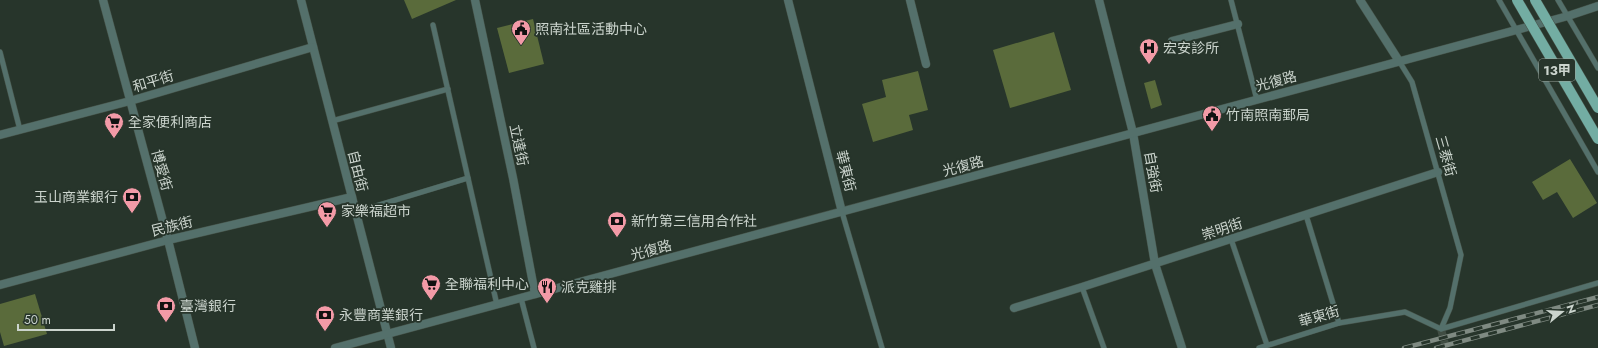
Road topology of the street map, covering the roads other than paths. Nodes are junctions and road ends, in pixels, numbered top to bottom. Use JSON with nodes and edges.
{"nodes":[{"id":1,"x":103,"y":0,"type":"edge"},
{"id":2,"x":301,"y":0,"type":"edge"},
{"id":3,"x":476,"y":0,"type":"edge"},
{"id":4,"x":788,"y":0,"type":"edge"},
{"id":5,"x":910,"y":0,"type":"edge"},
{"id":6,"x":1099,"y":0,"type":"edge"},
{"id":7,"x":1231,"y":0,"type":"edge"},
{"id":8,"x":1360,"y":0,"type":"edge"},
{"id":9,"x":1499,"y":0,"type":"edge"},
{"id":10,"x":1517,"y":0,"type":"edge"},
{"id":11,"x":1535,"y":0,"type":"edge"},
{"id":12,"x":1558,"y":0,"type":"edge"},
{"id":13,"x":1598,"y":6,"type":"edge"},
{"id":14,"x":1568,"y":16,"type":"junction"},
{"id":15,"x":1238,"y":24,"type":"junction"},
{"id":16,"x":433,"y":25,"type":"dead end"},
{"id":17,"x":1517,"y":30,"type":"junction"},
{"id":18,"x":1172,"y":41,"type":"dead end"},
{"id":19,"x":313,"y":47,"type":"junction"},
{"id":20,"x":0,"y":52,"type":"edge"},
{"id":21,"x":1399,"y":62,"type":"junction"},
{"id":22,"x":926,"y":64,"type":"dead end"},
{"id":23,"x":1598,"y":68,"type":"edge"},
{"id":24,"x":448,"y":89,"type":"junction"},
{"id":25,"x":1257,"y":100,"type":"junction"},
{"id":26,"x":130,"y":101,"type":"junction"},
{"id":27,"x":1598,"y":108,"type":"edge"},
{"id":28,"x":332,"y":121,"type":"junction"},
{"id":29,"x":20,"y":130,"type":"junction"},
{"id":30,"x":1133,"y":133,"type":"junction"},
{"id":31,"x":0,"y":135,"type":"edge"},
{"id":32,"x":1598,"y":139,"type":"edge"},
{"id":33,"x":1438,"y":172,"type":"junction"},
{"id":34,"x":1598,"y":172,"type":"edge"},
{"id":35,"x":468,"y":178,"type":"junction"},
{"id":36,"x":352,"y":197,"type":"junction"},
{"id":37,"x":356,"y":212,"type":"junction"},
{"id":38,"x":842,"y":212,"type":"junction"},
{"id":39,"x":1306,"y":215,"type":"junction"},
{"id":40,"x":1231,"y":239,"type":"junction"},
{"id":41,"x":168,"y":240,"type":"junction"},
{"id":42,"x":1156,"y":264,"type":"junction"},
{"id":43,"x":1598,"y":283,"type":"edge"},
{"id":44,"x":0,"y":285,"type":"edge"},
{"id":45,"x":1082,"y":288,"type":"junction"},
{"id":46,"x":535,"y":294,"type":"junction"},
{"id":47,"x":521,"y":298,"type":"junction"},
{"id":48,"x":497,"y":305,"type":"junction"},
{"id":49,"x":1014,"y":308,"type":"dead end"},
{"id":50,"x":1339,"y":323,"type":"junction"},
{"id":51,"x":1441,"y":330,"type":"junction"},
{"id":52,"x":387,"y":334,"type":"junction"},
{"id":53,"x":1267,"y":346,"type":"junction"},
{"id":54,"x":195,"y":348,"type":"edge"},
{"id":55,"x":335,"y":348,"type":"edge"},
{"id":56,"x":391,"y":348,"type":"edge"},
{"id":57,"x":534,"y":348,"type":"edge"},
{"id":58,"x":882,"y":348,"type":"edge"},
{"id":59,"x":1104,"y":348,"type":"edge"},
{"id":60,"x":1182,"y":348,"type":"edge"},
{"id":61,"x":1259,"y":348,"type":"edge"}],
"edges":[{"from":1,"to":26,"type":"street","name":"博愛街"},
{"from":2,"to":19,"type":"street","name":"自由街"},
{"from":3,"to":46,"type":"street","name":"立達街"},
{"from":4,"to":38,"type":"street","name":"華東街"},
{"from":5,"to":22,"type":"street"},
{"from":6,"to":30,"type":"street","name":"自強街"},
{"from":7,"to":15,"type":"lane"},
{"from":8,"to":21,"type":"street","name":"三泰街"},
{"from":9,"to":17,"type":"lane"},
{"from":10,"to":32,"type":"main road","number":"13甲","bridge":true},
{"from":11,"to":27,"type":"main road","number":"13甲","bridge":true},
{"from":12,"to":14,"type":"lane"},
{"from":13,"to":14,"type":"street","name":"光復路"},
{"from":14,"to":17,"type":"street","name":"光復路"},
{"from":14,"to":23,"type":"lane"},
{"from":15,"to":18,"type":"street"},
{"from":15,"to":25,"type":"lane"},
{"from":16,"to":24,"type":"lane"},
{"from":17,"to":21,"type":"street","name":"光復路"},
{"from":17,"to":34,"type":"lane"},
{"from":19,"to":26,"type":"street","name":"和平街"},
{"from":19,"to":28,"type":"street","name":"自由街"},
{"from":20,"to":29,"type":"lane"},
{"from":21,"to":25,"type":"street","name":"光復路"},
{"from":21,"to":33,"type":"lane","name":"三泰街"},
{"from":24,"to":28,"type":"lane"},
{"from":24,"to":35,"type":"lane"},
{"from":25,"to":30,"type":"street","name":"光復路"},
{"from":26,"to":29,"type":"street","name":"和平街"},
{"from":26,"to":41,"type":"street","name":"博愛街"},
{"from":28,"to":36,"type":"street","name":"自由街"},
{"from":29,"to":31,"type":"street","name":"和平街"},
{"from":30,"to":38,"type":"street","name":"光復路"},
{"from":30,"to":42,"type":"street","name":"自強街"},
{"from":33,"to":39,"type":"street","name":"崇明街"},
{"from":33,"to":51,"type":"lane","name":"三泰街"},
{"from":35,"to":37,"type":"lane"},
{"from":35,"to":48,"type":"lane"},
{"from":36,"to":37,"type":"street","name":"自由街"},
{"from":36,"to":41,"type":"street","name":"民族街"},
{"from":37,"to":52,"type":"street","name":"自由街"},
{"from":38,"to":46,"type":"street","name":"光復路"},
{"from":38,"to":58,"type":"lane","name":"華東街"},
{"from":39,"to":40,"type":"street","name":"崇明街"},
{"from":39,"to":50,"type":"lane"},
{"from":40,"to":42,"type":"street","name":"崇明街"},
{"from":40,"to":53,"type":"lane"},
{"from":41,"to":44,"type":"street","name":"民族街"},
{"from":41,"to":54,"type":"street","name":"博愛街"},
{"from":42,"to":45,"type":"street","name":"崇明街"},
{"from":42,"to":60,"type":"street","name":"自強街"},
{"from":43,"to":51,"type":"lane"},
{"from":45,"to":49,"type":"street","name":"崇明街"},
{"from":45,"to":59,"type":"lane"},
{"from":46,"to":47,"type":"street","name":"光復路"},
{"from":47,"to":48,"type":"street","name":"光復路"},
{"from":47,"to":57,"type":"lane"},
{"from":48,"to":52,"type":"street","name":"光復路"},
{"from":50,"to":51,"type":"lane","name":"華東街"},
{"from":50,"to":53,"type":"lane","name":"華東街"},
{"from":52,"to":55,"type":"street","name":"光復路"},
{"from":52,"to":56,"type":"street","name":"自由街"},
{"from":53,"to":61,"type":"lane","name":"華東街"}]}
